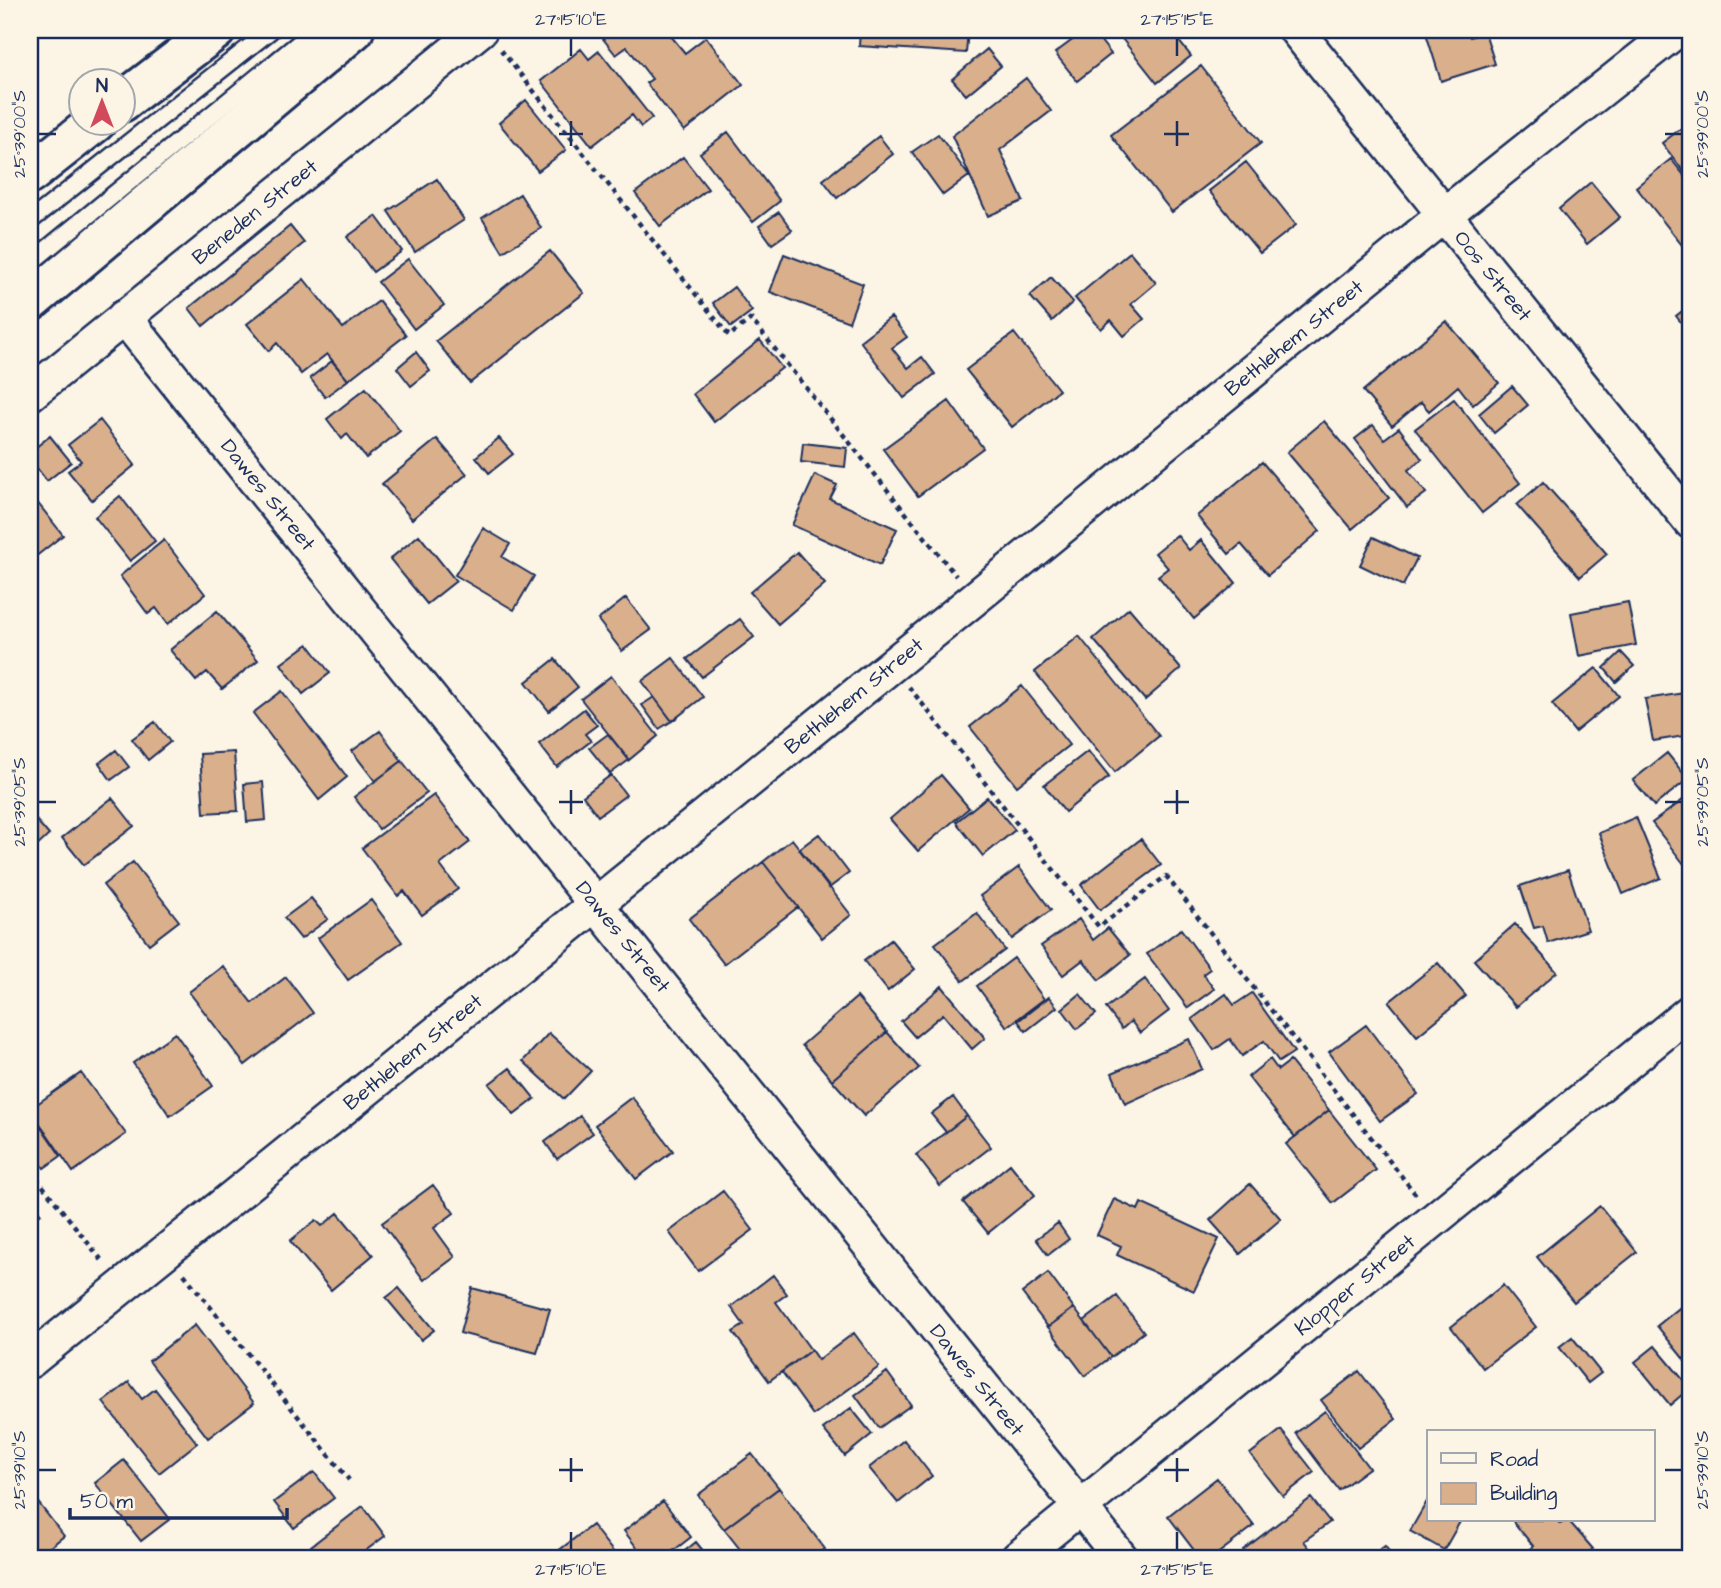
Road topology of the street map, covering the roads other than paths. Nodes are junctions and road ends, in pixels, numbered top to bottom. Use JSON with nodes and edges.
{"nodes":[{"id":1,"x":216,"y":30,"type":"edge"},
{"id":2,"x":271,"y":30,"type":"edge"},
{"id":3,"x":315,"y":30,"type":"edge"},
{"id":4,"x":354,"y":30,"type":"edge"},
{"id":5,"x":1296,"y":30,"type":"edge"},
{"id":6,"x":1677,"y":30,"type":"edge"},
{"id":7,"x":487,"y":35,"type":"edge"},
{"id":8,"x":136,"y":91,"type":"edge"},
{"id":9,"x":78,"y":136,"type":"edge"},
{"id":10,"x":30,"y":174,"type":"edge"},
{"id":11,"x":1444,"y":215,"type":"junction"},
{"id":12,"x":30,"y":221,"type":"edge"},
{"id":13,"x":30,"y":264,"type":"edge"},
{"id":14,"x":30,"y":302,"type":"edge"},
{"id":15,"x":124,"y":317,"type":"junction"},
{"id":16,"x":30,"y":394,"type":"edge"},
{"id":17,"x":1691,"y":522,"type":"edge"},
{"id":18,"x":596,"y":904,"type":"junction"},
{"id":19,"x":1691,"y":1011,"type":"edge"},
{"id":20,"x":30,"y":1361,"type":"edge"},
{"id":21,"x":1080,"y":1509,"type":"junction"},
{"id":22,"x":1018,"y":1558,"type":"edge"},
{"id":23,"x":1121,"y":1558,"type":"edge"}],
"edges":[{"from":1,"to":8,"type":"main road"},
{"from":2,"to":12,"type":"lane"},
{"from":3,"to":13,"type":"lane"},
{"from":4,"to":14,"type":"main road"},
{"from":5,"to":11,"type":"street","name":"Oos Street"},
{"from":6,"to":11,"type":"street","name":"Bethlehem Street"},
{"from":7,"to":15,"type":"street","name":"Beneden Street"},
{"from":9,"to":10,"type":"main road"},
{"from":11,"to":17,"type":"street","name":"Oos Street"},
{"from":11,"to":18,"type":"street","name":"Bethlehem Street"},
{"from":15,"to":16,"type":"street","name":"Beneden Street"},
{"from":15,"to":18,"type":"street","name":"Dawes Street"},
{"from":18,"to":20,"type":"street","name":"Bethlehem Street"},
{"from":18,"to":21,"type":"street","name":"Dawes Street"},
{"from":19,"to":21,"type":"street","name":"Klopper Street"},
{"from":21,"to":22,"type":"street","name":"Klopper Street"},
{"from":21,"to":23,"type":"street","name":"Dawes Street"}]}
